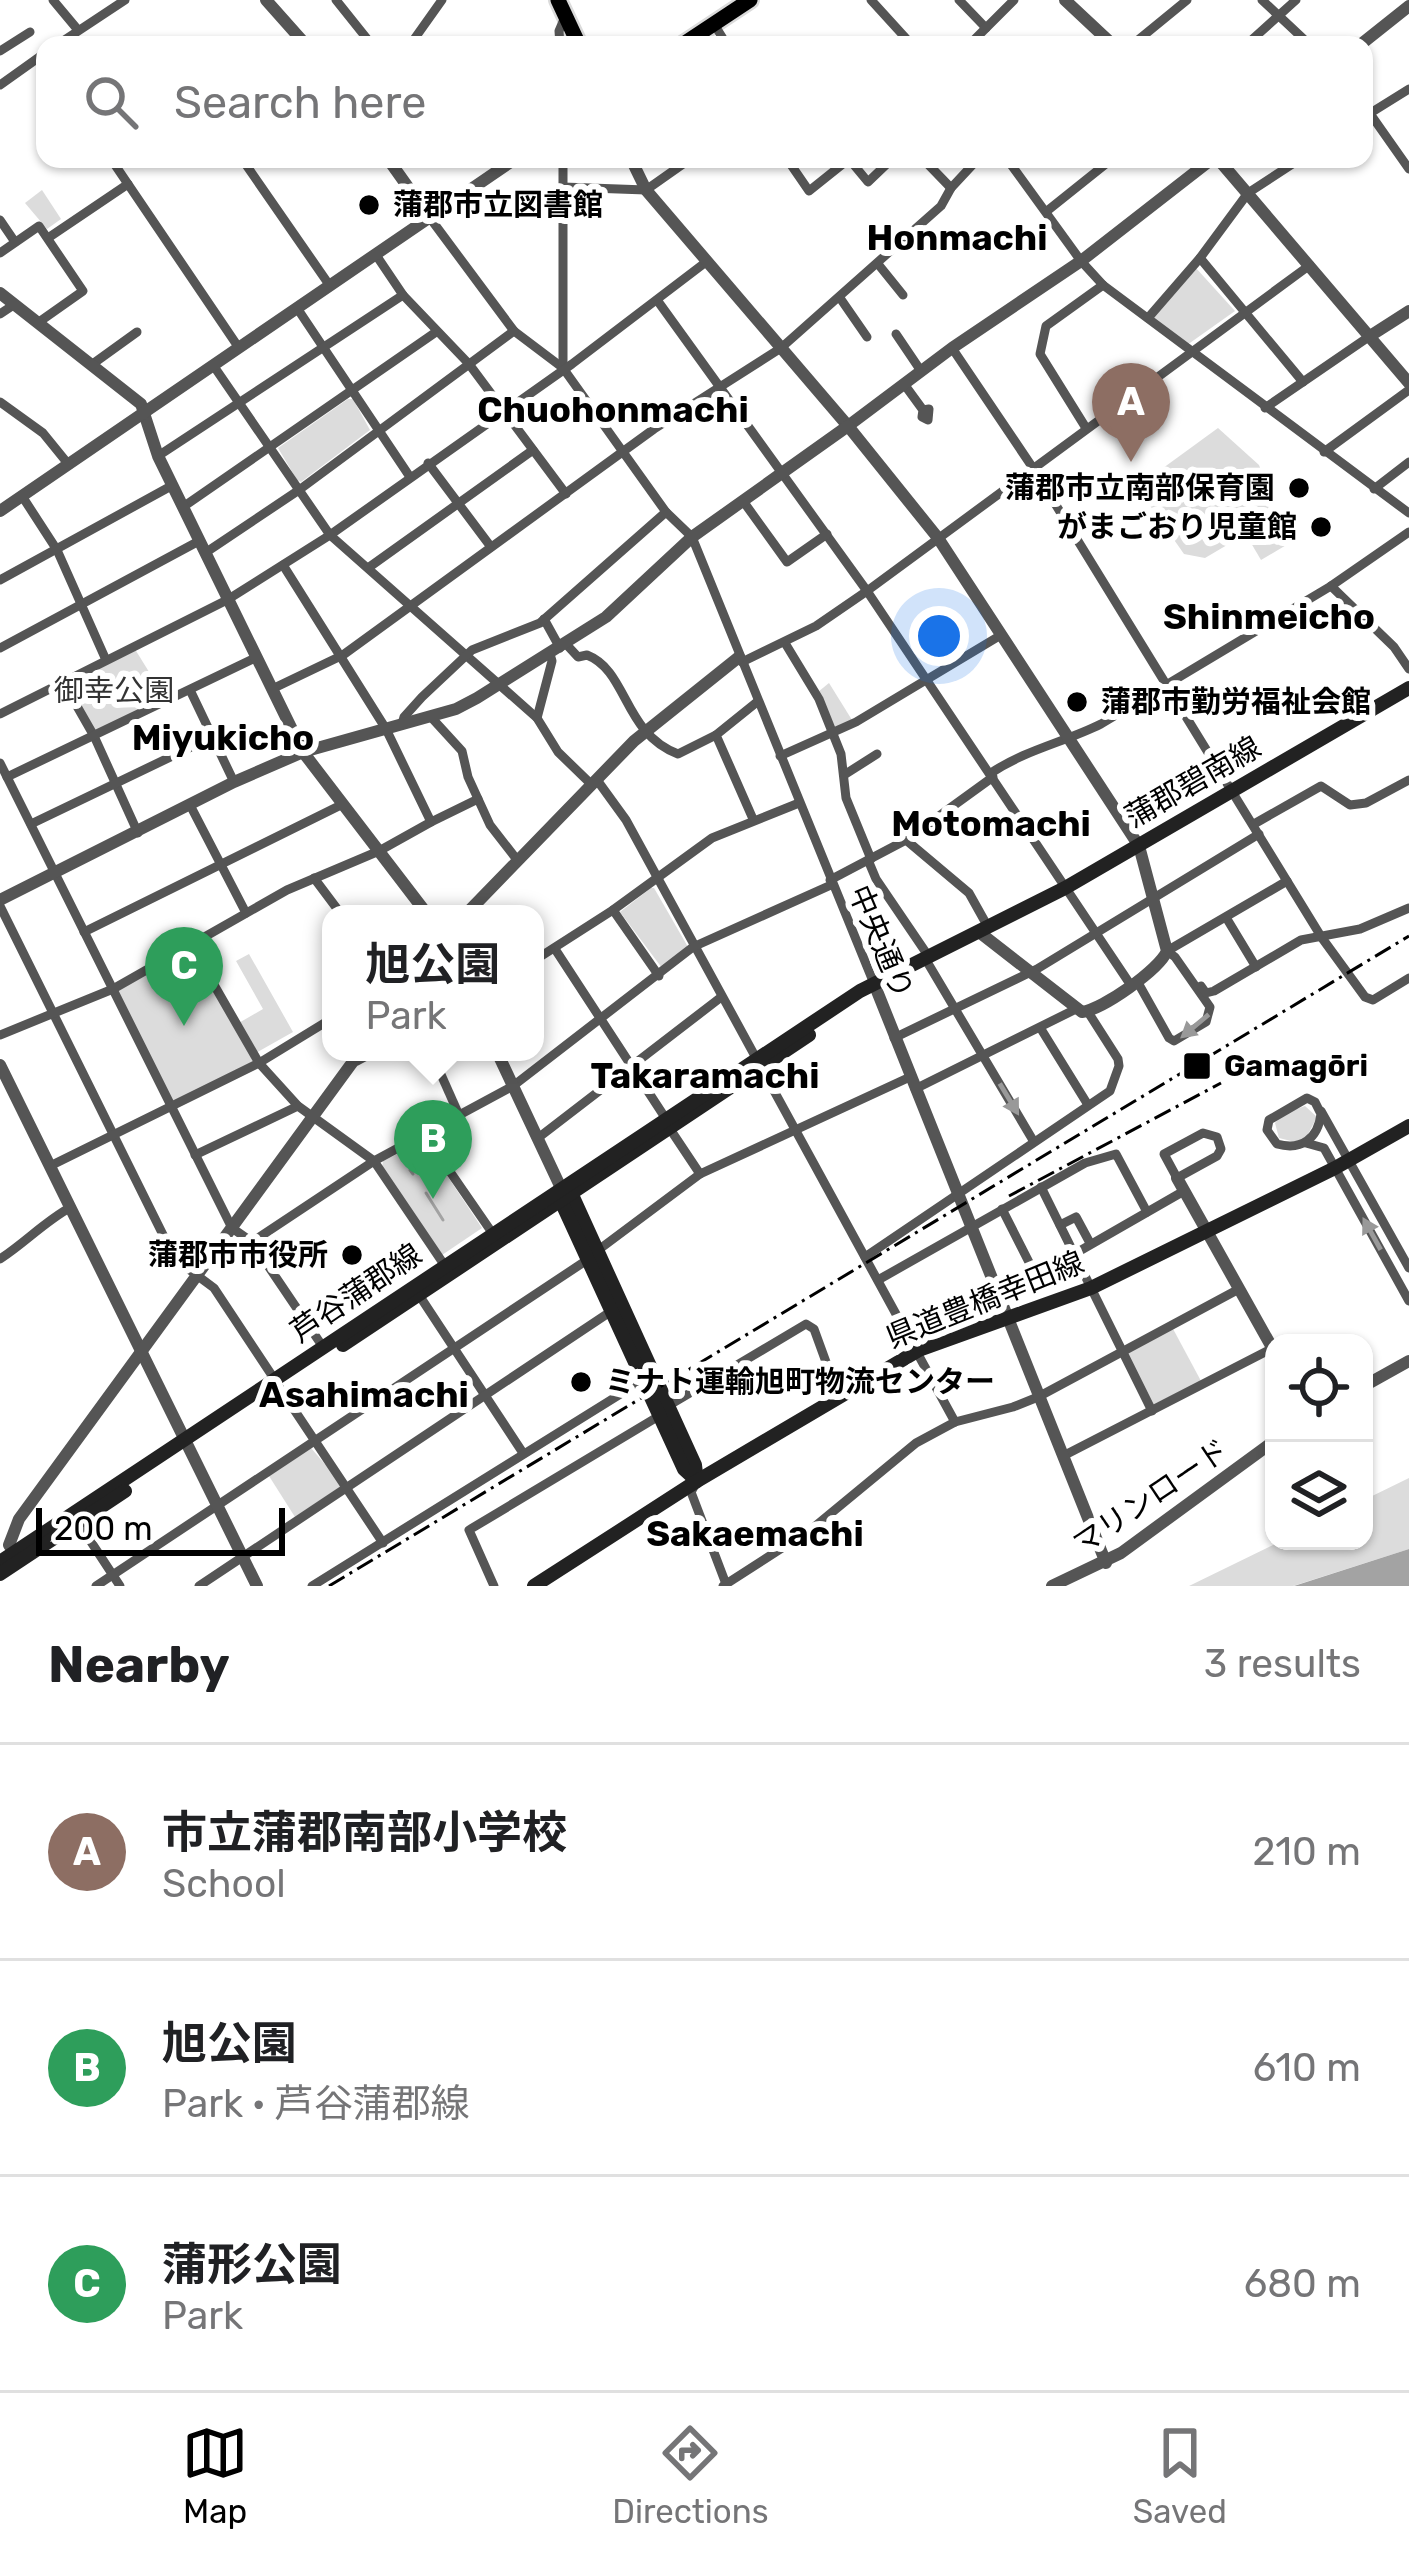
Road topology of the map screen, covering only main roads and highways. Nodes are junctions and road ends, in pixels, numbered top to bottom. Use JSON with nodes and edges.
{"nodes":[{"id":1,"x":557,"y":0,"type":"edge"},
{"id":2,"x":751,"y":0,"type":"edge"},
{"id":3,"x":575,"y":36,"type":"edge"},
{"id":4,"x":696,"y":36,"type":"edge"},
{"id":5,"x":1409,"y":688,"type":"edge"},
{"id":6,"x":1409,"y":1126,"type":"edge"},
{"id":7,"x":564,"y":1196,"type":"junction"},
{"id":8,"x":592,"y":1255,"type":"junction"},
{"id":9,"x":277,"y":1384,"type":"junction"},
{"id":10,"x":663,"y":1411,"type":"junction"},
{"id":11,"x":187,"y":1444,"type":"junction"},
{"id":12,"x":697,"y":1481,"type":"junction"},
{"id":13,"x":17,"y":1557,"type":"junction"},
{"id":14,"x":0,"y":1562,"type":"edge"},
{"id":15,"x":0,"y":1574,"type":"edge"},
{"id":16,"x":541,"y":1584,"type":"edge"}],
"edges":[{"from":1,"to":3,"type":"main road"},
{"from":2,"to":4,"type":"main road"},
{"from":5,"to":7,"type":"main road","name":"蒲郡碧南線"},
{"from":6,"to":12,"type":"main road","name":"県道豊橋幸田線"},
{"from":7,"to":8,"type":"main road"},
{"from":7,"to":9,"type":"main road","name":"芦谷蒲郡線"},
{"from":7,"to":9,"type":"main road","name":"芦谷蒲郡線"},
{"from":8,"to":10,"type":"main road"},
{"from":8,"to":10,"type":"main road"},
{"from":9,"to":11,"type":"main road","name":"芦谷蒲郡線"},
{"from":10,"to":12,"type":"main road"},
{"from":11,"to":13,"type":"main road","name":"芦谷蒲郡線"},
{"from":11,"to":13,"type":"main road","name":"芦谷蒲郡線"},
{"from":12,"to":16,"type":"main road","name":"県道豊橋幸田線"},
{"from":13,"to":14,"type":"main road","name":"芦谷蒲郡線"},
{"from":13,"to":15,"type":"main road","name":"芦谷蒲郡線"}]}
